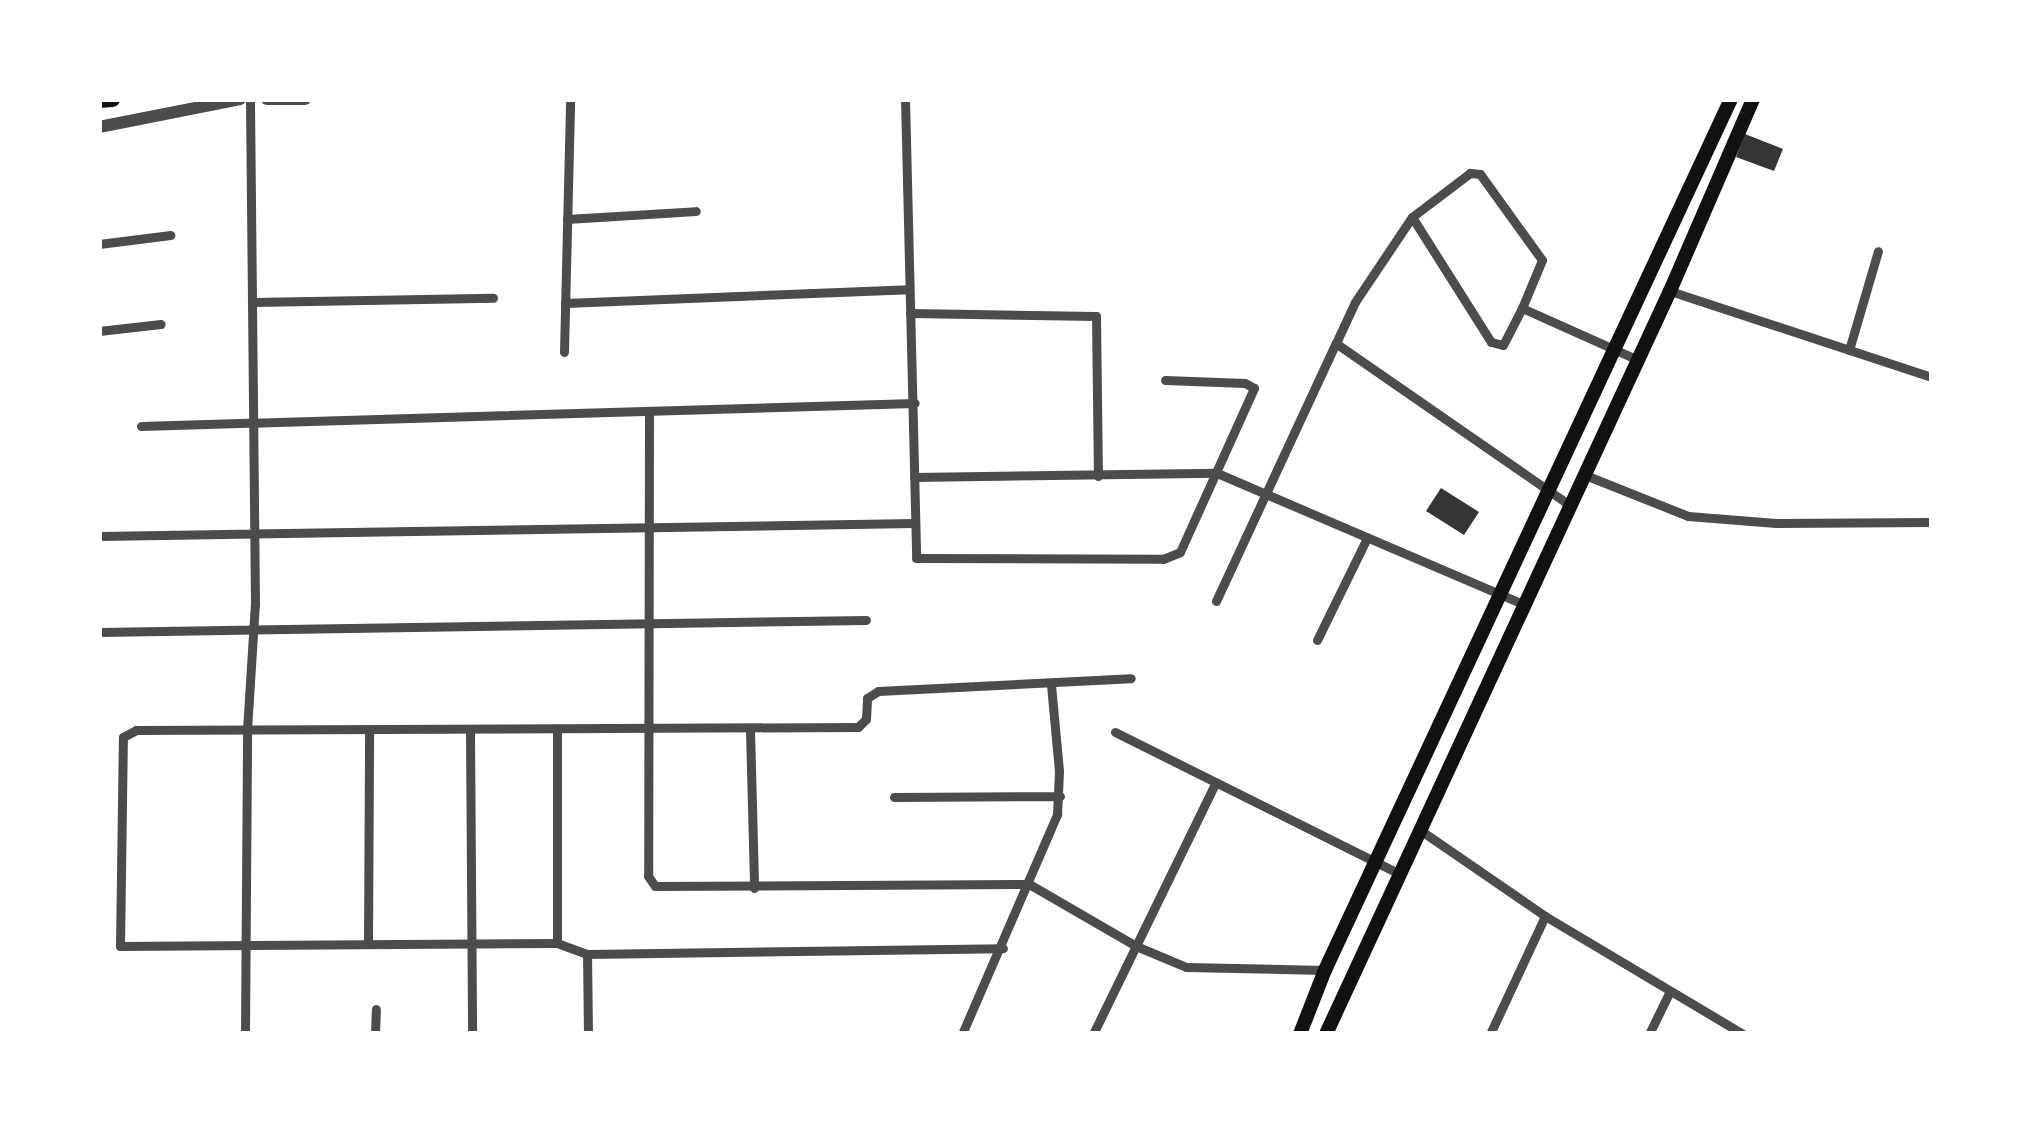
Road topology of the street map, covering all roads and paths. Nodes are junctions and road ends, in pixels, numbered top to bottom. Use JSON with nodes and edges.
{"nodes":[{"id":1,"x":112,"y":99,"type":"edge"},
{"id":2,"x":240,"y":99,"type":"edge"},
{"id":3,"x":250,"y":99,"type":"edge"},
{"id":4,"x":267,"y":99,"type":"edge"},
{"id":5,"x":305,"y":99,"type":"edge"},
{"id":6,"x":570,"y":99,"type":"edge"},
{"id":7,"x":905,"y":99,"type":"edge"},
{"id":8,"x":1730,"y":99,"type":"edge"},
{"id":9,"x":1753,"y":99,"type":"edge"},
{"id":10,"x":99,"y":100,"type":"edge"},
{"id":11,"x":99,"y":127,"type":"edge"},
{"id":12,"x":696,"y":212,"type":"dead end"},
{"id":13,"x":1412,"y":217,"type":"junction"},
{"id":14,"x":567,"y":219,"type":"junction"},
{"id":15,"x":170,"y":235,"type":"dead end"},
{"id":16,"x":99,"y":244,"type":"edge"},
{"id":17,"x":1877,"y":251,"type":"dead end"},
{"id":18,"x":909,"y":289,"type":"junction"},
{"id":19,"x":1670,"y":291,"type":"junction"},
{"id":20,"x":493,"y":298,"type":"dead end"},
{"id":21,"x":252,"y":302,"type":"junction"},
{"id":22,"x":565,"y":303,"type":"junction"},
{"id":23,"x":1522,"y":308,"type":"junction"},
{"id":24,"x":910,"y":313,"type":"junction"},
{"id":25,"x":160,"y":324,"type":"dead end"},
{"id":26,"x":99,"y":331,"type":"edge"},
{"id":27,"x":1336,"y":343,"type":"junction"},
{"id":28,"x":1616,"y":350,"type":"junction"},
{"id":29,"x":1850,"y":350,"type":"junction"},
{"id":30,"x":563,"y":352,"type":"dead end"},
{"id":31,"x":1638,"y":360,"type":"junction"},
{"id":32,"x":1932,"y":377,"type":"edge"},
{"id":33,"x":1165,"y":380,"type":"dead end"},
{"id":34,"x":915,"y":403,"type":"junction"},
{"id":35,"x":649,"y":412,"type":"junction"},
{"id":36,"x":254,"y":423,"type":"junction"},
{"id":37,"x":141,"y":426,"type":"dead end"},
{"id":38,"x":1216,"y":473,"type":"junction"},
{"id":39,"x":1585,"y":475,"type":"junction"},
{"id":40,"x":1098,"y":476,"type":"junction"},
{"id":41,"x":914,"y":477,"type":"junction"},
{"id":42,"x":1550,"y":490,"type":"junction"},
{"id":43,"x":1269,"y":496,"type":"junction"},
{"id":44,"x":1571,"y":506,"type":"junction"},
{"id":45,"x":1932,"y":522,"type":"edge"},
{"id":46,"x":914,"y":523,"type":"junction"},
{"id":47,"x":650,"y":524,"type":"junction"},
{"id":48,"x":254,"y":532,"type":"junction"},
{"id":49,"x":99,"y":536,"type":"edge"},
{"id":50,"x":1366,"y":538,"type":"junction"},
{"id":51,"x":1498,"y":594,"type":"junction"},
{"id":52,"x":1216,"y":601,"type":"dead end"},
{"id":53,"x":1525,"y":605,"type":"junction"},
{"id":54,"x":866,"y":620,"type":"dead end"},
{"id":55,"x":649,"y":623,"type":"junction"},
{"id":56,"x":252,"y":628,"type":"junction"},
{"id":57,"x":99,"y":632,"type":"edge"},
{"id":58,"x":1317,"y":640,"type":"dead end"},
{"id":59,"x":1130,"y":678,"type":"dead end"},
{"id":60,"x":1051,"y":685,"type":"junction"},
{"id":61,"x":650,"y":728,"type":"junction"},
{"id":62,"x":248,"y":730,"type":"junction"},
{"id":63,"x":369,"y":730,"type":"junction"},
{"id":64,"x":750,"y":730,"type":"junction"},
{"id":65,"x":557,"y":732,"type":"junction"},
{"id":66,"x":470,"y":733,"type":"junction"},
{"id":67,"x":1115,"y":733,"type":"dead end"},
{"id":68,"x":1216,"y":782,"type":"junction"},
{"id":69,"x":894,"y":796,"type":"dead end"},
{"id":70,"x":1060,"y":796,"type":"junction"},
{"id":71,"x":1420,"y":830,"type":"junction"},
{"id":72,"x":1376,"y":862,"type":"junction"},
{"id":73,"x":1400,"y":874,"type":"junction"},
{"id":74,"x":1029,"y":884,"type":"junction"},
{"id":75,"x":754,"y":888,"type":"junction"},
{"id":76,"x":1545,"y":916,"type":"junction"},
{"id":77,"x":557,"y":943,"type":"junction"},
{"id":78,"x":368,"y":944,"type":"junction"},
{"id":79,"x":472,"y":944,"type":"junction"},
{"id":80,"x":1136,"y":946,"type":"junction"},
{"id":81,"x":244,"y":948,"type":"junction"},
{"id":82,"x":1003,"y":948,"type":"junction"},
{"id":83,"x":586,"y":954,"type":"junction"},
{"id":84,"x":1324,"y":970,"type":"junction"},
{"id":85,"x":1669,"y":993,"type":"junction"},
{"id":86,"x":376,"y":1010,"type":"dead end"},
{"id":87,"x":244,"y":1034,"type":"edge"},
{"id":88,"x":376,"y":1034,"type":"edge"},
{"id":89,"x":472,"y":1034,"type":"edge"},
{"id":90,"x":587,"y":1034,"type":"edge"},
{"id":91,"x":962,"y":1034,"type":"edge"},
{"id":92,"x":1093,"y":1034,"type":"edge"},
{"id":93,"x":1300,"y":1034,"type":"edge"},
{"id":94,"x":1326,"y":1034,"type":"edge"},
{"id":95,"x":1490,"y":1034,"type":"edge"},
{"id":96,"x":1649,"y":1034,"type":"edge"},
{"id":97,"x":1743,"y":1034,"type":"edge"}],
"edges":[{"from":1,"to":10,"type":"highway"},
{"from":2,"to":11,"type":"street"},
{"from":3,"to":21,"type":"street"},
{"from":4,"to":5,"type":"street"},
{"from":6,"to":14,"type":"street"},
{"from":7,"to":18,"type":"street"},
{"from":8,"to":28,"type":"main road"},
{"from":9,"to":19,"type":"main road"},
{"from":12,"to":14,"type":"street"},
{"from":13,"to":23,"type":"street"},
{"from":13,"to":23,"type":"street"},
{"from":13,"to":27,"type":"street"},
{"from":14,"to":22,"type":"street"},
{"from":15,"to":16,"type":"street"},
{"from":17,"to":29,"type":"street"},
{"from":18,"to":22,"type":"street"},
{"from":18,"to":24,"type":"street"},
{"from":19,"to":29,"type":"street"},
{"from":19,"to":31,"type":"main road"},
{"from":20,"to":21,"type":"street"},
{"from":21,"to":36,"type":"street"},
{"from":22,"to":30,"type":"street"},
{"from":23,"to":28,"type":"street"},
{"from":24,"to":34,"type":"street"},
{"from":24,"to":40,"type":"street"},
{"from":25,"to":26,"type":"street"},
{"from":27,"to":42,"type":"street"},
{"from":27,"to":43,"type":"street"},
{"from":28,"to":31,"type":"street"},
{"from":28,"to":42,"type":"main road"},
{"from":29,"to":32,"type":"street"},
{"from":31,"to":39,"type":"main road"},
{"from":33,"to":38,"type":"street"},
{"from":34,"to":35,"type":"street"},
{"from":34,"to":41,"type":"street"},
{"from":35,"to":36,"type":"street"},
{"from":35,"to":47,"type":"street"},
{"from":36,"to":37,"type":"street"},
{"from":36,"to":48,"type":"street"},
{"from":38,"to":40,"type":"street"},
{"from":38,"to":43,"type":"street"},
{"from":38,"to":46,"type":"street"},
{"from":39,"to":44,"type":"main road"},
{"from":39,"to":45,"type":"street"},
{"from":40,"to":41,"type":"street"},
{"from":41,"to":46,"type":"street"},
{"from":42,"to":44,"type":"street"},
{"from":42,"to":51,"type":"main road"},
{"from":43,"to":50,"type":"street"},
{"from":43,"to":52,"type":"street"},
{"from":44,"to":53,"type":"main road"},
{"from":46,"to":47,"type":"street"},
{"from":47,"to":48,"type":"street"},
{"from":47,"to":55,"type":"street"},
{"from":48,"to":49,"type":"street"},
{"from":48,"to":56,"type":"street"},
{"from":50,"to":51,"type":"street"},
{"from":50,"to":58,"type":"street"},
{"from":51,"to":53,"type":"street"},
{"from":51,"to":72,"type":"main road"},
{"from":53,"to":71,"type":"main road"},
{"from":54,"to":55,"type":"street"},
{"from":55,"to":56,"type":"street"},
{"from":55,"to":61,"type":"street"},
{"from":56,"to":57,"type":"street"},
{"from":56,"to":62,"type":"street"},
{"from":59,"to":60,"type":"street"},
{"from":60,"to":64,"type":"street"},
{"from":60,"to":70,"type":"street"},
{"from":61,"to":64,"type":"street"},
{"from":61,"to":65,"type":"street"},
{"from":61,"to":75,"type":"street"},
{"from":62,"to":63,"type":"street"},
{"from":62,"to":81,"type":"street"},
{"from":62,"to":81,"type":"street"},
{"from":63,"to":66,"type":"street"},
{"from":63,"to":78,"type":"street"},
{"from":64,"to":75,"type":"street"},
{"from":65,"to":66,"type":"street"},
{"from":65,"to":77,"type":"street"},
{"from":66,"to":79,"type":"street"},
{"from":67,"to":68,"type":"street"},
{"from":68,"to":72,"type":"street"},
{"from":68,"to":80,"type":"street"},
{"from":69,"to":70,"type":"street"},
{"from":70,"to":74,"type":"street"},
{"from":71,"to":73,"type":"main road"},
{"from":71,"to":76,"type":"street"},
{"from":72,"to":73,"type":"street"},
{"from":72,"to":84,"type":"main road"},
{"from":73,"to":94,"type":"main road"},
{"from":74,"to":75,"type":"street"},
{"from":74,"to":80,"type":"street"},
{"from":74,"to":82,"type":"street"},
{"from":76,"to":85,"type":"street"},
{"from":76,"to":95,"type":"street"},
{"from":77,"to":79,"type":"street"},
{"from":77,"to":83,"type":"street"},
{"from":78,"to":79,"type":"street"},
{"from":78,"to":81,"type":"street"},
{"from":79,"to":89,"type":"street"},
{"from":80,"to":84,"type":"street"},
{"from":80,"to":92,"type":"street"},
{"from":81,"to":87,"type":"street"},
{"from":82,"to":83,"type":"street"},
{"from":82,"to":91,"type":"street"},
{"from":83,"to":90,"type":"street"},
{"from":84,"to":93,"type":"main road"},
{"from":85,"to":96,"type":"street"},
{"from":85,"to":97,"type":"street"},
{"from":86,"to":88,"type":"street"}]}
